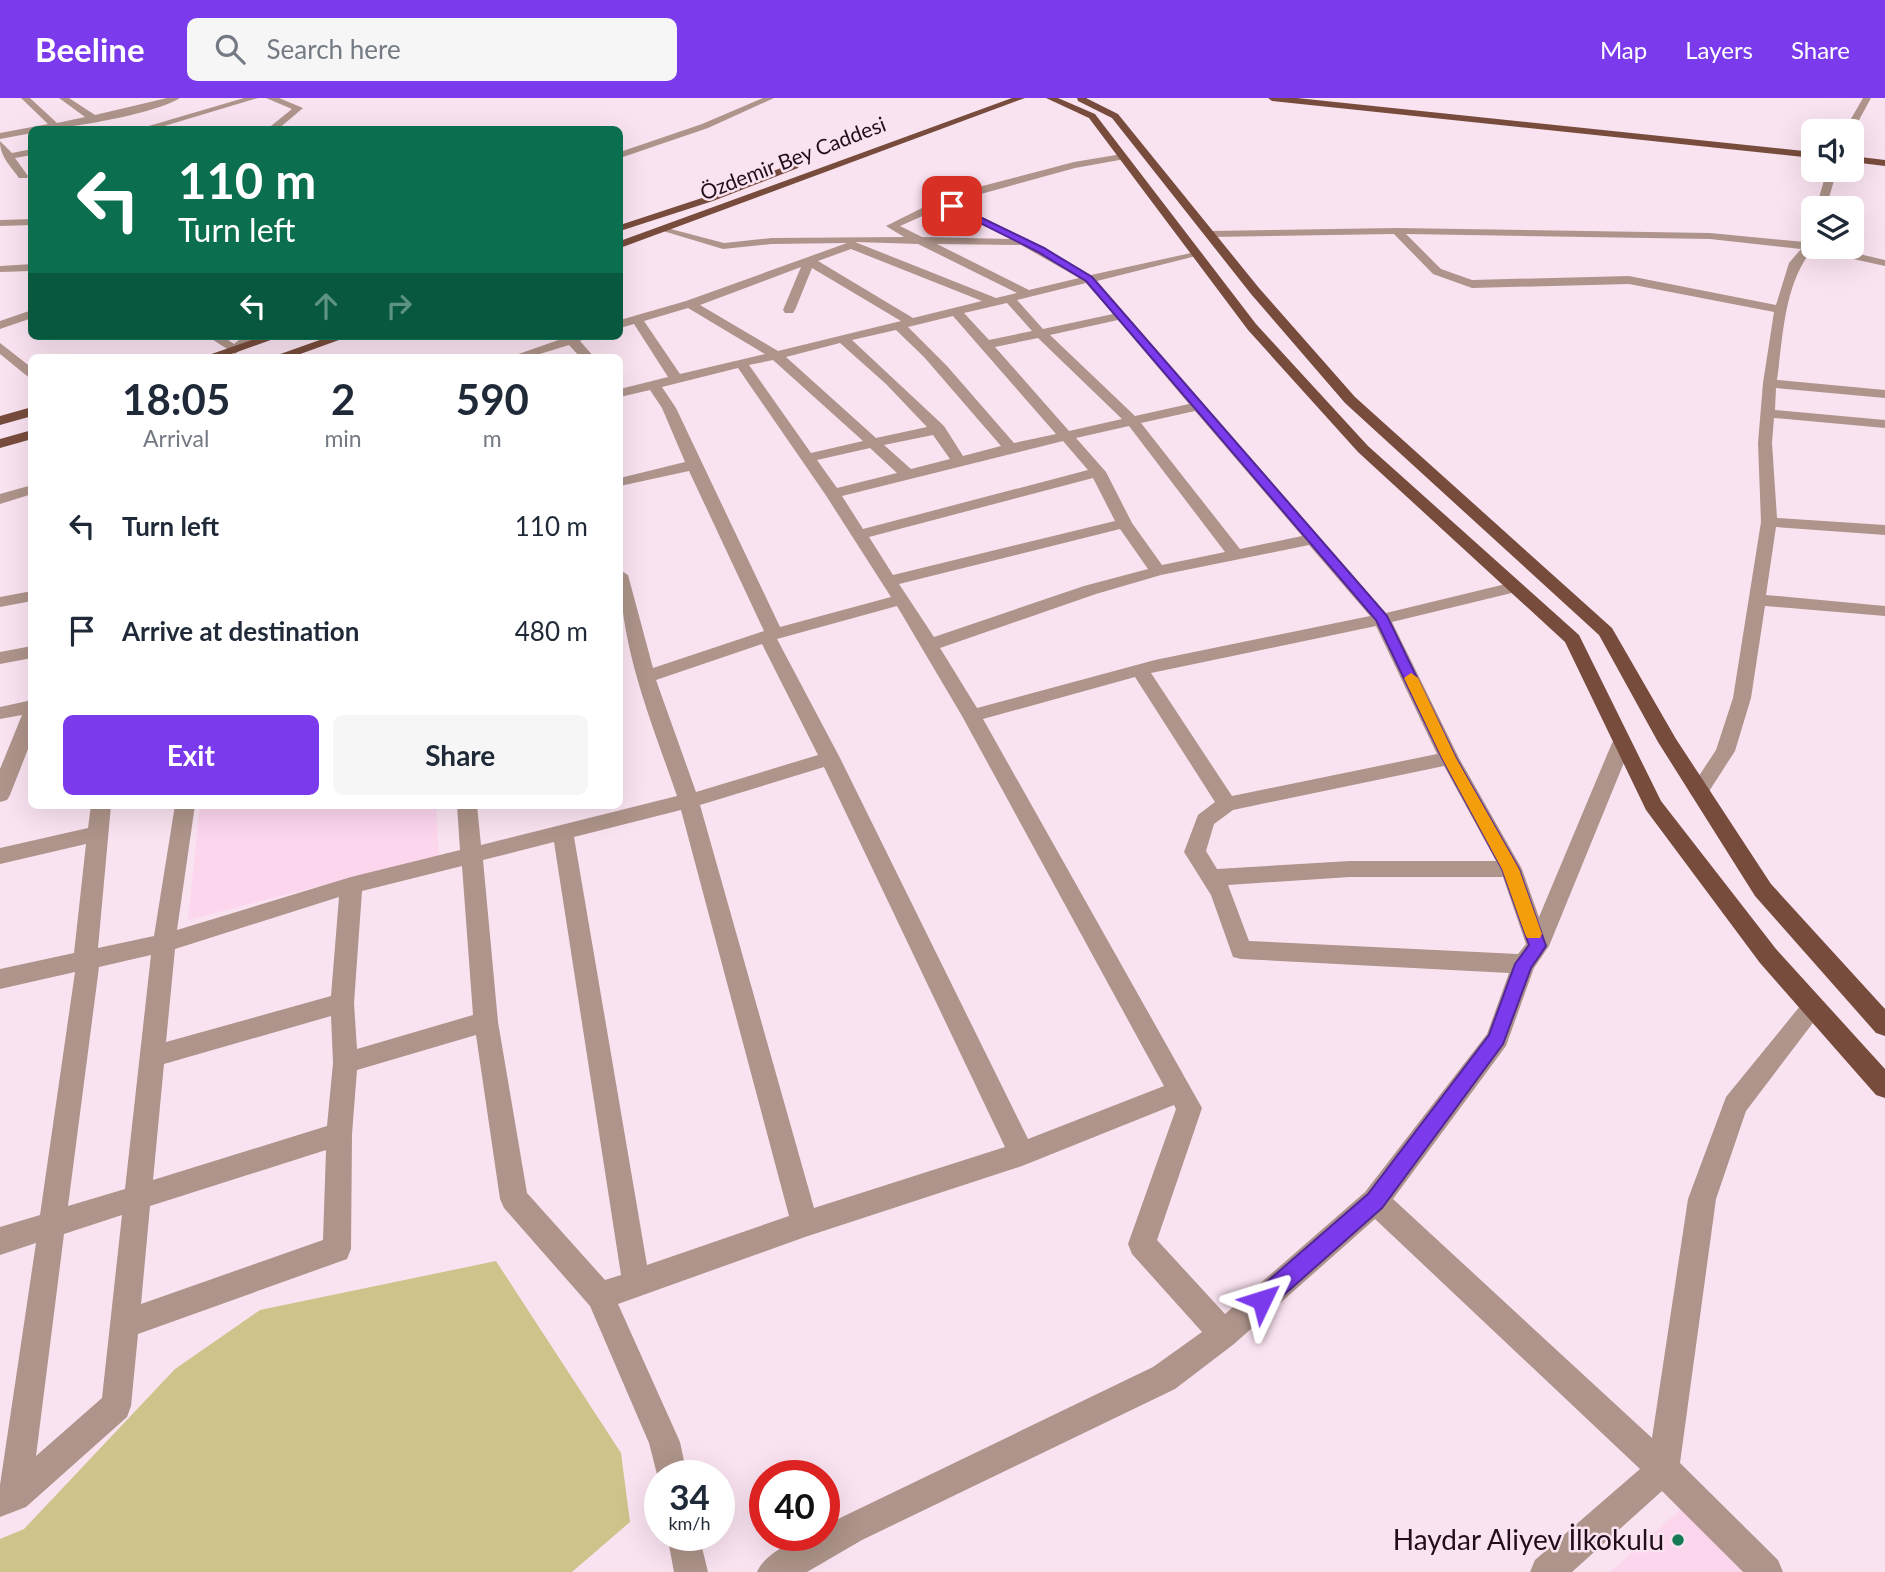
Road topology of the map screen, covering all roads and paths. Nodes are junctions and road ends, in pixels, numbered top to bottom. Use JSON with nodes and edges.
{"nodes":[{"id":1,"x":25,"y":98,"type":"edge"},
{"id":2,"x":63,"y":98,"type":"edge"},
{"id":3,"x":130,"y":98,"type":"edge"},
{"id":4,"x":176,"y":98,"type":"edge"},
{"id":5,"x":254,"y":98,"type":"edge"},
{"id":6,"x":270,"y":98,"type":"edge"},
{"id":7,"x":770,"y":98,"type":"edge"},
{"id":8,"x":1272,"y":98,"type":"edge"},
{"id":9,"x":1324,"y":98,"type":"edge"},
{"id":10,"x":1867,"y":98,"type":"edge"},
{"id":11,"x":1025,"y":100,"type":"edge"},
{"id":12,"x":1046,"y":100,"type":"edge"},
{"id":13,"x":1074,"y":101,"type":"edge"},
{"id":14,"x":144,"y":108,"type":"junction"},
{"id":15,"x":93,"y":118,"type":"junction"},
{"id":16,"x":1856,"y":119,"type":"edge"},
{"id":17,"x":169,"y":123,"type":"junction"},
{"id":18,"x":55,"y":125,"type":"junction"},
{"id":19,"x":50,"y":126,"type":"edge"},
{"id":20,"x":156,"y":126,"type":"edge"},
{"id":21,"x":275,"y":126,"type":"edge"},
{"id":22,"x":28,"y":131,"type":"edge"},
{"id":23,"x":0,"y":136,"type":"edge"},
{"id":24,"x":660,"y":141,"type":"junction"},
{"id":25,"x":623,"y":147,"type":"edge"},
{"id":26,"x":1801,"y":148,"type":"edge"},
{"id":27,"x":3,"y":152,"type":"edge"},
{"id":28,"x":28,"y":152,"type":"edge"},
{"id":29,"x":623,"y":154,"type":"edge"},
{"id":30,"x":1801,"y":154,"type":"edge"},
{"id":31,"x":1864,"y":154,"type":"edge"},
{"id":32,"x":1122,"y":157,"type":"junction"},
{"id":33,"x":1885,"y":157,"type":"edge"},
{"id":34,"x":810,"y":160,"type":"dead end"},
{"id":35,"x":1864,"y":160,"type":"edge"},
{"id":36,"x":1885,"y":163,"type":"edge"},
{"id":37,"x":22,"y":176,"type":"edge"},
{"id":38,"x":945,"y":202,"type":"junction"},
{"id":39,"x":28,"y":222,"type":"edge"},
{"id":40,"x":0,"y":223,"type":"edge"},
{"id":41,"x":891,"y":226,"type":"junction"},
{"id":42,"x":623,"y":227,"type":"edge"},
{"id":43,"x":667,"y":229,"type":"junction"},
{"id":44,"x":1397,"y":231,"type":"junction"},
{"id":45,"x":1210,"y":234,"type":"junction"},
{"id":46,"x":920,"y":240,"type":"junction"},
{"id":47,"x":856,"y":242,"type":"junction"},
{"id":48,"x":1801,"y":242,"type":"edge"},
{"id":49,"x":1026,"y":243,"type":"junction"},
{"id":50,"x":623,"y":244,"type":"edge"},
{"id":51,"x":1196,"y":253,"type":"junction"},
{"id":52,"x":1801,"y":255,"type":"edge"},
{"id":53,"x":1864,"y":257,"type":"edge"},
{"id":54,"x":809,"y":261,"type":"junction"},
{"id":55,"x":1885,"y":263,"type":"edge"},
{"id":56,"x":28,"y":265,"type":"edge"},
{"id":57,"x":0,"y":269,"type":"edge"},
{"id":58,"x":1089,"y":279,"type":"junction"},
{"id":59,"x":1028,"y":293,"type":"junction"},
{"id":60,"x":1010,"y":299,"type":"junction"},
{"id":61,"x":995,"y":302,"type":"junction"},
{"id":62,"x":690,"y":304,"type":"junction"},
{"id":63,"x":789,"y":310,"type":"dead end"},
{"id":64,"x":1781,"y":310,"type":"junction"},
{"id":65,"x":956,"y":312,"type":"junction"},
{"id":66,"x":28,"y":315,"type":"edge"},
{"id":67,"x":1121,"y":316,"type":"junction"},
{"id":68,"x":636,"y":318,"type":"junction"},
{"id":69,"x":623,"y":323,"type":"edge"},
{"id":70,"x":905,"y":324,"type":"junction"},
{"id":71,"x":0,"y":325,"type":"edge"},
{"id":72,"x":1039,"y":332,"type":"junction"},
{"id":73,"x":843,"y":339,"type":"junction"},
{"id":74,"x":219,"y":340,"type":"edge"},
{"id":75,"x":247,"y":340,"type":"edge"},
{"id":76,"x":264,"y":340,"type":"edge"},
{"id":77,"x":332,"y":340,"type":"edge"},
{"id":78,"x":571,"y":340,"type":"edge"},
{"id":79,"x":986,"y":345,"type":"junction"},
{"id":80,"x":0,"y":347,"type":"edge"},
{"id":81,"x":234,"y":350,"type":"junction"},
{"id":82,"x":220,"y":354,"type":"edge"},
{"id":83,"x":288,"y":354,"type":"edge"},
{"id":84,"x":526,"y":354,"type":"edge"},
{"id":85,"x":776,"y":355,"type":"junction"},
{"id":86,"x":741,"y":363,"type":"junction"},
{"id":87,"x":28,"y":372,"type":"edge"},
{"id":88,"x":676,"y":379,"type":"junction"},
{"id":89,"x":1770,"y":383,"type":"junction"},
{"id":90,"x":654,"y":385,"type":"junction"},
{"id":91,"x":623,"y":392,"type":"edge"},
{"id":92,"x":1885,"y":394,"type":"edge"},
{"id":93,"x":1199,"y":406,"type":"junction"},
{"id":94,"x":28,"y":412,"type":"edge"},
{"id":95,"x":1767,"y":413,"type":"junction"},
{"id":96,"x":0,"y":421,"type":"edge"},
{"id":97,"x":1133,"y":422,"type":"junction"},
{"id":98,"x":1885,"y":424,"type":"edge"},
{"id":99,"x":939,"y":429,"type":"junction"},
{"id":100,"x":28,"y":435,"type":"edge"},
{"id":101,"x":1069,"y":436,"type":"junction"},
{"id":102,"x":874,"y":443,"type":"junction"},
{"id":103,"x":0,"y":444,"type":"edge"},
{"id":104,"x":1011,"y":448,"type":"junction"},
{"id":105,"x":807,"y":458,"type":"junction"},
{"id":106,"x":959,"y":461,"type":"junction"},
{"id":107,"x":694,"y":465,"type":"junction"},
{"id":108,"x":1098,"y":472,"type":"junction"},
{"id":109,"x":908,"y":475,"type":"junction"},
{"id":110,"x":623,"y":481,"type":"edge"},
{"id":111,"x":28,"y":490,"type":"edge"},
{"id":112,"x":833,"y":494,"type":"junction"},
{"id":113,"x":0,"y":499,"type":"edge"},
{"id":114,"x":1769,"y":522,"type":"junction"},
{"id":115,"x":1124,"y":523,"type":"junction"},
{"id":116,"x":1885,"y":530,"type":"edge"},
{"id":117,"x":857,"y":535,"type":"junction"},
{"id":118,"x":1313,"y":539,"type":"junction"},
{"id":119,"x":1236,"y":555,"type":"junction"},
{"id":120,"x":1158,"y":571,"type":"junction"},
{"id":121,"x":889,"y":582,"type":"junction"},
{"id":122,"x":1514,"y":587,"type":"junction"},
{"id":123,"x":623,"y":591,"type":"edge"},
{"id":124,"x":28,"y":597,"type":"edge"},
{"id":125,"x":901,"y":600,"type":"junction"},
{"id":126,"x":1759,"y":600,"type":"junction"},
{"id":127,"x":0,"y":602,"type":"edge"},
{"id":128,"x":1885,"y":611,"type":"edge"},
{"id":129,"x":1382,"y":619,"type":"junction"},
{"id":130,"x":771,"y":635,"type":"junction"},
{"id":131,"x":930,"y":645,"type":"junction"},
{"id":132,"x":28,"y":653,"type":"edge"},
{"id":133,"x":0,"y":658,"type":"edge"},
{"id":134,"x":1140,"y":671,"type":"junction"},
{"id":135,"x":646,"y":677,"type":"junction"},
{"id":136,"x":28,"y":707,"type":"edge"},
{"id":137,"x":0,"y":713,"type":"edge"},
{"id":138,"x":972,"y":716,"type":"junction"},
{"id":139,"x":28,"y":723,"type":"edge"},
{"id":140,"x":1622,"y":743,"type":"junction"},
{"id":141,"x":16,"y":753,"type":"edge"},
{"id":142,"x":830,"y":758,"type":"junction"},
{"id":143,"x":1449,"y":758,"type":"junction"},
{"id":144,"x":1699,"y":791,"type":"junction"},
{"id":145,"x":0,"y":795,"type":"edge"},
{"id":146,"x":689,"y":801,"type":"junction"},
{"id":147,"x":1227,"y":804,"type":"junction"},
{"id":148,"x":101,"y":809,"type":"edge"},
{"id":149,"x":184,"y":809,"type":"edge"},
{"id":150,"x":468,"y":809,"type":"edge"},
{"id":151,"x":563,"y":832,"type":"junction"},
{"id":152,"x":98,"y":834,"type":"junction"},
{"id":153,"x":473,"y":853,"type":"junction"},
{"id":154,"x":0,"y":856,"type":"edge"},
{"id":155,"x":1511,"y":869,"type":"junction"},
{"id":156,"x":1211,"y":878,"type":"junction"},
{"id":157,"x":351,"y":885,"type":"junction"},
{"id":158,"x":164,"y":943,"type":"junction"},
{"id":159,"x":1531,"y":955,"type":"junction"},
{"id":160,"x":87,"y":960,"type":"junction"},
{"id":161,"x":0,"y":979,"type":"edge"},
{"id":162,"x":342,"y":1003,"type":"junction"},
{"id":163,"x":1813,"y":1007,"type":"junction"},
{"id":164,"x":486,"y":1022,"type":"junction"},
{"id":165,"x":1885,"y":1026,"type":"edge"},
{"id":166,"x":152,"y":1057,"type":"junction"},
{"id":167,"x":345,"y":1063,"type":"junction"},
{"id":168,"x":1885,"y":1087,"type":"edge"},
{"id":169,"x":1180,"y":1091,"type":"junction"},
{"id":170,"x":339,"y":1134,"type":"junction"},
{"id":171,"x":1022,"y":1154,"type":"junction"},
{"id":172,"x":137,"y":1198,"type":"junction"},
{"id":173,"x":1375,"y":1201,"type":"junction"},
{"id":174,"x":53,"y":1223,"type":"junction"},
{"id":175,"x":804,"y":1224,"type":"junction"},
{"id":176,"x":0,"y":1241,"type":"edge"},
{"id":177,"x":636,"y":1283,"type":"junction"},
{"id":178,"x":600,"y":1296,"type":"junction"},
{"id":179,"x":124,"y":1325,"type":"junction"},
{"id":180,"x":1224,"y":1334,"type":"junction"},
{"id":181,"x":668,"y":1460,"type":"edge"},
{"id":182,"x":1663,"y":1469,"type":"junction"},
{"id":183,"x":7,"y":1499,"type":"edge"},
{"id":184,"x":686,"y":1551,"type":"edge"},
{"id":185,"x":691,"y":1572,"type":"edge"},
{"id":186,"x":774,"y":1572,"type":"edge"},
{"id":187,"x":1547,"y":1572,"type":"edge"},
{"id":188,"x":1766,"y":1572,"type":"edge"}],
"edges":[{"from":1,"to":18,"type":"street"},
{"from":2,"to":15,"type":"street"},
{"from":3,"to":14,"type":"street"},
{"from":4,"to":14,"type":"street"},
{"from":5,"to":17,"type":"street"},
{"from":6,"to":21,"type":"street"},
{"from":7,"to":24,"type":"street"},
{"from":8,"to":30,"type":"main road"},
{"from":9,"to":26,"type":"main road"},
{"from":10,"to":16,"type":"street"},
{"from":11,"to":43,"type":"main road","name":"Özdemir Bey Caddesi"},
{"from":12,"to":13,"type":"main road"},
{"from":13,"to":32,"type":"main road"},
{"from":13,"to":45,"type":"main road"},
{"from":14,"to":15,"type":"street"},
{"from":14,"to":17,"type":"street"},
{"from":15,"to":18,"type":"street"},
{"from":17,"to":20,"type":"street"},
{"from":18,"to":19,"type":"street"},
{"from":22,"to":23,"type":"street"},
{"from":24,"to":25,"type":"street"},
{"from":24,"to":29,"type":"street"},
{"from":27,"to":28,"type":"street"},
{"from":27,"to":37,"type":"street"},
{"from":31,"to":33,"type":"main road"},
{"from":32,"to":38,"type":"street"},
{"from":32,"to":51,"type":"main road"},
{"from":34,"to":42,"type":"main road"},
{"from":35,"to":36,"type":"main road"},
{"from":38,"to":41,"type":"street"},
{"from":38,"to":49,"type":"street"},
{"from":39,"to":40,"type":"street"},
{"from":41,"to":46,"type":"street"},
{"from":41,"to":47,"type":"street"},
{"from":43,"to":47,"type":"street"},
{"from":43,"to":50,"type":"main road","name":"Özdemir Bey Caddesi"},
{"from":44,"to":45,"type":"street"},
{"from":44,"to":48,"type":"street"},
{"from":44,"to":64,"type":"street"},
{"from":45,"to":144,"type":"main road"},
{"from":46,"to":47,"type":"street"},
{"from":46,"to":49,"type":"street"},
{"from":46,"to":59,"type":"street"},
{"from":47,"to":54,"type":"street"},
{"from":47,"to":61,"type":"street"},
{"from":49,"to":58,"type":"street"},
{"from":51,"to":58,"type":"street"},
{"from":51,"to":122,"type":"main road"},
{"from":52,"to":64,"type":"street"},
{"from":53,"to":55,"type":"street"},
{"from":54,"to":62,"type":"street"},
{"from":54,"to":63,"type":"street"},
{"from":54,"to":70,"type":"street"},
{"from":56,"to":57,"type":"street"},
{"from":58,"to":59,"type":"street"},
{"from":58,"to":67,"type":"street"},
{"from":59,"to":60,"type":"street"},
{"from":60,"to":61,"type":"street"},
{"from":60,"to":72,"type":"street"},
{"from":61,"to":65,"type":"street"},
{"from":62,"to":68,"type":"street"},
{"from":62,"to":85,"type":"street"},
{"from":64,"to":89,"type":"street"},
{"from":65,"to":70,"type":"street"},
{"from":65,"to":79,"type":"street"},
{"from":66,"to":71,"type":"street"},
{"from":67,"to":72,"type":"street"},
{"from":67,"to":93,"type":"street"},
{"from":68,"to":69,"type":"street"},
{"from":68,"to":88,"type":"street"},
{"from":70,"to":73,"type":"street"},
{"from":70,"to":104,"type":"street"},
{"from":72,"to":79,"type":"street"},
{"from":72,"to":97,"type":"street"},
{"from":73,"to":85,"type":"street"},
{"from":73,"to":99,"type":"street"},
{"from":74,"to":81,"type":"street"},
{"from":75,"to":81,"type":"street"},
{"from":76,"to":81,"type":"main road"},
{"from":77,"to":83,"type":"main road"},
{"from":78,"to":84,"type":"street"},
{"from":79,"to":101,"type":"street"},
{"from":80,"to":87,"type":"street"},
{"from":81,"to":82,"type":"main road"},
{"from":85,"to":86,"type":"street"},
{"from":85,"to":102,"type":"street"},
{"from":86,"to":88,"type":"street"},
{"from":86,"to":105,"type":"street"},
{"from":88,"to":90,"type":"street"},
{"from":89,"to":92,"type":"street"},
{"from":89,"to":95,"type":"street"},
{"from":90,"to":91,"type":"street"},
{"from":90,"to":107,"type":"street"},
{"from":93,"to":97,"type":"street"},
{"from":93,"to":118,"type":"street"},
{"from":94,"to":96,"type":"main road"},
{"from":95,"to":98,"type":"street"},
{"from":95,"to":114,"type":"street"},
{"from":97,"to":101,"type":"street"},
{"from":97,"to":119,"type":"street"},
{"from":99,"to":102,"type":"street"},
{"from":99,"to":106,"type":"street"},
{"from":100,"to":103,"type":"main road"},
{"from":101,"to":104,"type":"street"},
{"from":101,"to":108,"type":"street"},
{"from":102,"to":105,"type":"street"},
{"from":102,"to":109,"type":"street"},
{"from":104,"to":106,"type":"street"},
{"from":105,"to":112,"type":"street"},
{"from":106,"to":109,"type":"street"},
{"from":107,"to":110,"type":"street"},
{"from":107,"to":130,"type":"street"},
{"from":108,"to":115,"type":"street"},
{"from":108,"to":117,"type":"street"},
{"from":109,"to":112,"type":"street"},
{"from":111,"to":113,"type":"street"},
{"from":112,"to":117,"type":"street"},
{"from":114,"to":116,"type":"street"},
{"from":114,"to":126,"type":"street"},
{"from":115,"to":120,"type":"street"},
{"from":115,"to":121,"type":"street"},
{"from":117,"to":121,"type":"street"},
{"from":118,"to":119,"type":"street"},
{"from":118,"to":129,"type":"street"},
{"from":119,"to":120,"type":"street"},
{"from":120,"to":131,"type":"street"},
{"from":121,"to":125,"type":"street"},
{"from":122,"to":129,"type":"street"},
{"from":122,"to":140,"type":"main road"},
{"from":123,"to":135,"type":"street"},
{"from":124,"to":127,"type":"street"},
{"from":125,"to":130,"type":"street"},
{"from":125,"to":131,"type":"street"},
{"from":126,"to":128,"type":"street"},
{"from":126,"to":144,"type":"street"},
{"from":129,"to":134,"type":"street"},
{"from":129,"to":143,"type":"street"},
{"from":130,"to":135,"type":"street"},
{"from":130,"to":142,"type":"street"},
{"from":131,"to":138,"type":"street"},
{"from":132,"to":133,"type":"street"},
{"from":134,"to":138,"type":"street"},
{"from":134,"to":147,"type":"street"},
{"from":135,"to":146,"type":"street"},
{"from":136,"to":137,"type":"street"},
{"from":138,"to":169,"type":"street"},
{"from":139,"to":141,"type":"street"},
{"from":140,"to":159,"type":"street"},
{"from":140,"to":163,"type":"main road"},
{"from":141,"to":145,"type":"street"},
{"from":142,"to":146,"type":"street"},
{"from":142,"to":171,"type":"street"},
{"from":143,"to":147,"type":"street"},
{"from":143,"to":155,"type":"street"},
{"from":144,"to":165,"type":"main road"},
{"from":146,"to":151,"type":"street"},
{"from":146,"to":175,"type":"street"},
{"from":147,"to":156,"type":"street"},
{"from":148,"to":152,"type":"street"},
{"from":149,"to":158,"type":"street"},
{"from":150,"to":153,"type":"street"},
{"from":151,"to":153,"type":"street"},
{"from":151,"to":177,"type":"street"},
{"from":152,"to":154,"type":"street"},
{"from":152,"to":160,"type":"street"},
{"from":153,"to":157,"type":"street"},
{"from":153,"to":164,"type":"street"},
{"from":155,"to":156,"type":"street"},
{"from":155,"to":159,"type":"street"},
{"from":156,"to":159,"type":"street"},
{"from":157,"to":158,"type":"street"},
{"from":157,"to":162,"type":"street"},
{"from":158,"to":160,"type":"street"},
{"from":158,"to":166,"type":"street"},
{"from":159,"to":173,"type":"street"},
{"from":160,"to":161,"type":"street"},
{"from":160,"to":174,"type":"street"},
{"from":162,"to":166,"type":"street"},
{"from":162,"to":167,"type":"street"},
{"from":163,"to":168,"type":"main road"},
{"from":163,"to":182,"type":"street"},
{"from":164,"to":167,"type":"street"},
{"from":164,"to":178,"type":"street"},
{"from":166,"to":172,"type":"street"},
{"from":167,"to":170,"type":"street"},
{"from":169,"to":171,"type":"street"},
{"from":169,"to":180,"type":"street"},
{"from":170,"to":172,"type":"street"},
{"from":170,"to":179,"type":"street"},
{"from":171,"to":175,"type":"street"},
{"from":172,"to":174,"type":"street"},
{"from":172,"to":179,"type":"street"},
{"from":173,"to":180,"type":"street"},
{"from":173,"to":182,"type":"street"},
{"from":174,"to":176,"type":"street"},
{"from":174,"to":183,"type":"street"},
{"from":175,"to":177,"type":"street"},
{"from":177,"to":178,"type":"street"},
{"from":178,"to":181,"type":"street"},
{"from":179,"to":183,"type":"street"},
{"from":180,"to":186,"type":"street"},
{"from":182,"to":187,"type":"street"},
{"from":182,"to":188,"type":"street"},
{"from":184,"to":185,"type":"street"}]}
